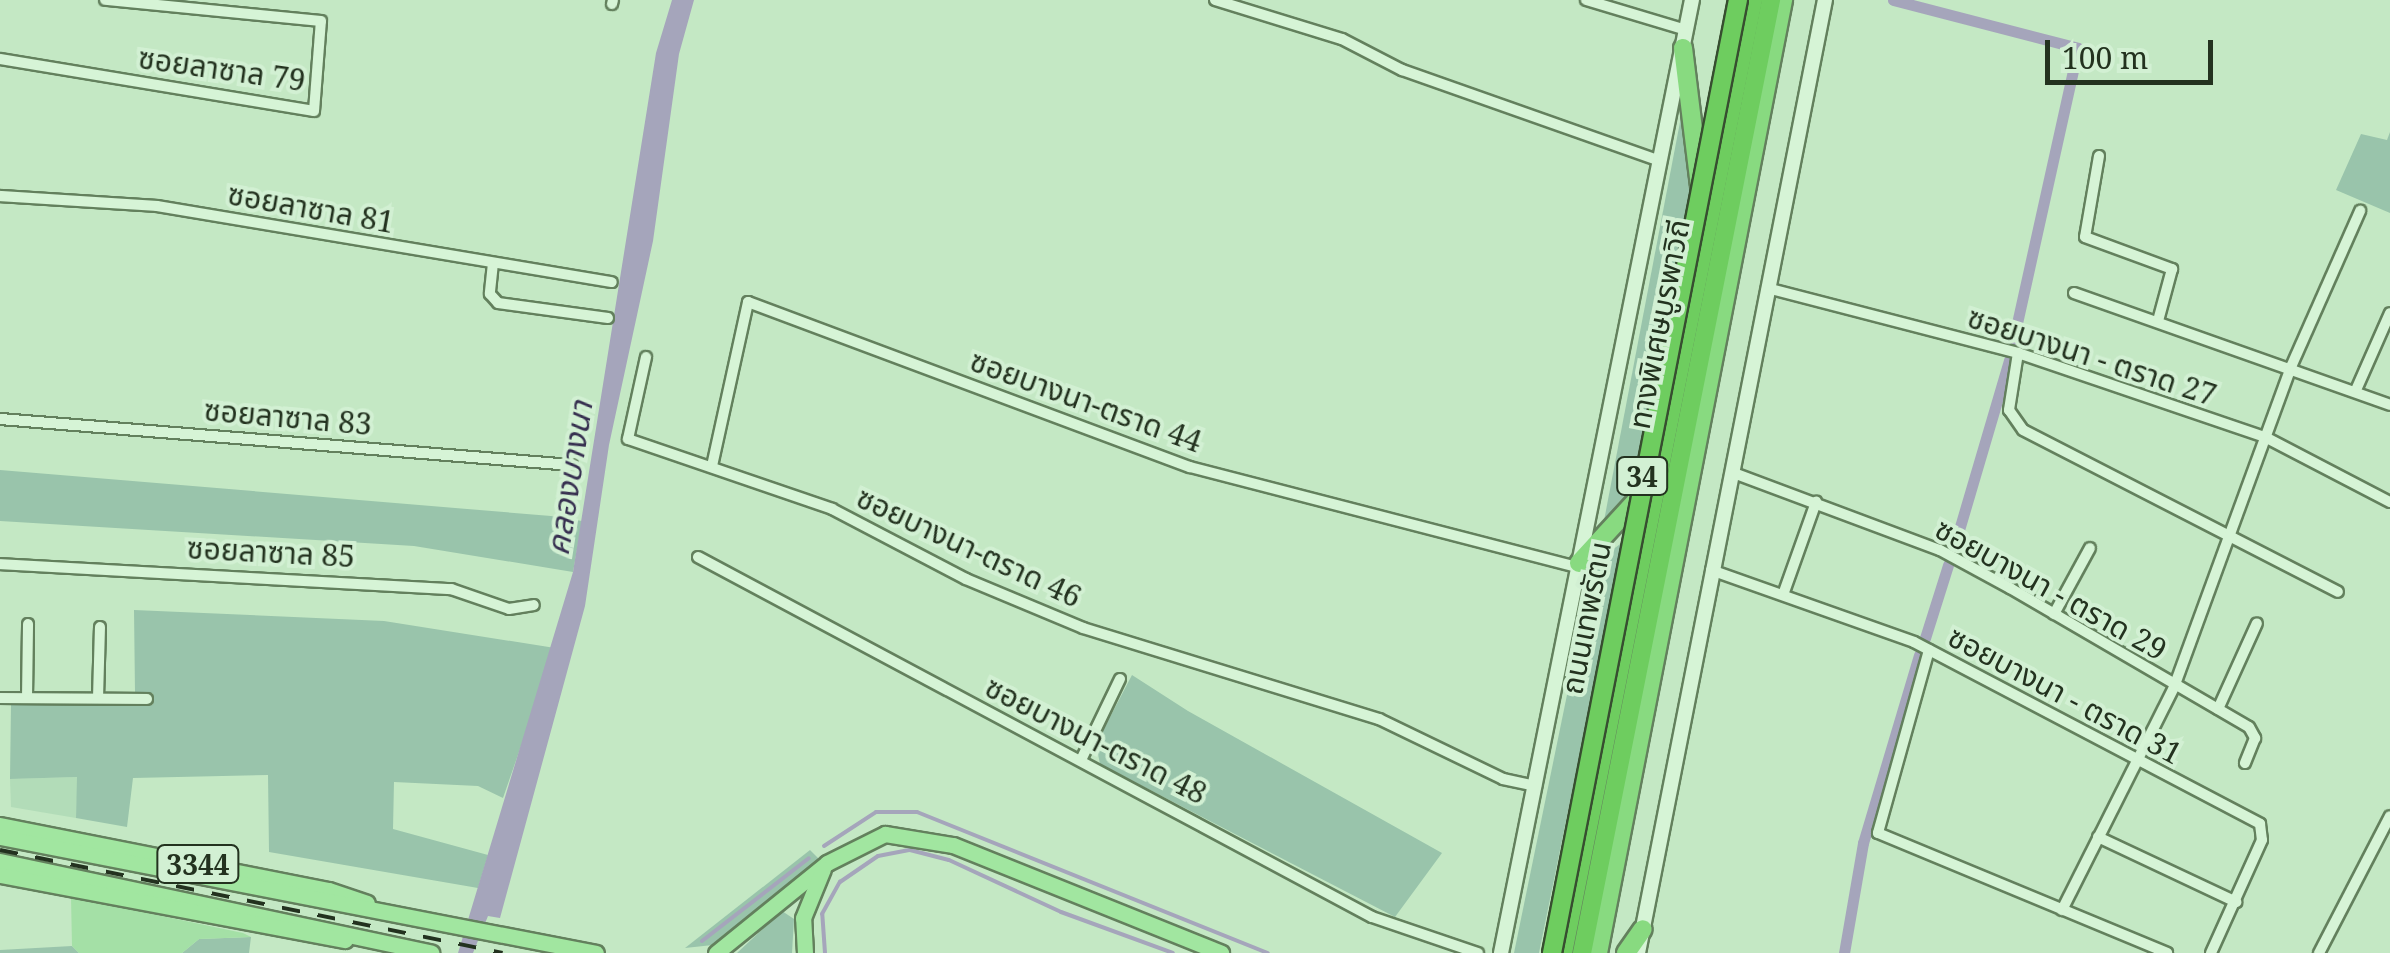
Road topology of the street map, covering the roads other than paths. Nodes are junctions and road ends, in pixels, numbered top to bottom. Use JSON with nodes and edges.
{"nodes":[{"id":1,"x":104,"y":0,"type":"edge"},
{"id":2,"x":1215,"y":0,"type":"edge"},
{"id":3,"x":1586,"y":0,"type":"edge"},
{"id":4,"x":1692,"y":0,"type":"edge"},
{"id":5,"x":1739,"y":0,"type":"edge"},
{"id":6,"x":1752,"y":0,"type":"edge"},
{"id":7,"x":1770,"y":0,"type":"edge"},
{"id":8,"x":1783,"y":0,"type":"edge"},
{"id":9,"x":1826,"y":0,"type":"edge"},
{"id":10,"x":1684,"y":39,"type":"junction"},
{"id":11,"x":0,"y":59,"type":"edge"},
{"id":12,"x":2098,"y":156,"type":"dead end"},
{"id":13,"x":1660,"y":161,"type":"junction"},
{"id":14,"x":1700,"y":192,"type":"junction"},
{"id":15,"x":0,"y":196,"type":"edge"},
{"id":16,"x":2360,"y":211,"type":"dead end"},
{"id":17,"x":494,"y":263,"type":"junction"},
{"id":18,"x":612,"y":282,"type":"dead end"},
{"id":19,"x":1767,"y":288,"type":"junction"},
{"id":20,"x":2074,"y":293,"type":"dead end"},
{"id":21,"x":2390,"y":312,"type":"edge"},
{"id":22,"x":608,"y":318,"type":"dead end"},
{"id":23,"x":2158,"y":322,"type":"junction"},
{"id":24,"x":2018,"y":352,"type":"junction"},
{"id":25,"x":646,"y":357,"type":"dead end"},
{"id":26,"x":2291,"y":367,"type":"junction"},
{"id":27,"x":2356,"y":390,"type":"junction"},
{"id":28,"x":2390,"y":405,"type":"edge"},
{"id":29,"x":0,"y":419,"type":"edge"},
{"id":30,"x":2265,"y":437,"type":"junction"},
{"id":31,"x":572,"y":465,"type":"dead end"},
{"id":32,"x":712,"y":466,"type":"junction"},
{"id":33,"x":1730,"y":472,"type":"junction"},
{"id":34,"x":1637,"y":500,"type":"junction"},
{"id":35,"x":1816,"y":502,"type":"junction"},
{"id":36,"x":2390,"y":502,"type":"edge"},
{"id":37,"x":2234,"y":534,"type":"junction"},
{"id":38,"x":2090,"y":548,"type":"dead end"},
{"id":39,"x":698,"y":557,"type":"dead end"},
{"id":40,"x":0,"y":564,"type":"edge"},
{"id":41,"x":1578,"y":565,"type":"junction"},
{"id":42,"x":1711,"y":570,"type":"junction"},
{"id":43,"x":1784,"y":592,"type":"junction"},
{"id":44,"x":2338,"y":592,"type":"dead end"},
{"id":45,"x":534,"y":605,"type":"dead end"},
{"id":46,"x":2054,"y":614,"type":"junction"},
{"id":47,"x":2257,"y":623,"type":"dead end"},
{"id":48,"x":28,"y":624,"type":"dead end"},
{"id":49,"x":100,"y":627,"type":"dead end"},
{"id":50,"x":1929,"y":650,"type":"junction"},
{"id":51,"x":1120,"y":679,"type":"dead end"},
{"id":52,"x":2174,"y":686,"type":"junction"},
{"id":53,"x":0,"y":698,"type":"edge"},
{"id":54,"x":27,"y":698,"type":"junction"},
{"id":55,"x":98,"y":698,"type":"junction"},
{"id":56,"x":148,"y":698,"type":"dead end"},
{"id":57,"x":2218,"y":709,"type":"junction"},
{"id":58,"x":1081,"y":760,"type":"junction"},
{"id":59,"x":2137,"y":763,"type":"junction"},
{"id":60,"x":2245,"y":763,"type":"dead end"},
{"id":61,"x":1536,"y":786,"type":"junction"},
{"id":62,"x":2390,"y":816,"type":"edge"},
{"id":63,"x":0,"y":825,"type":"edge"},
{"id":64,"x":0,"y":837,"type":"edge"},
{"id":65,"x":2098,"y":837,"type":"junction"},
{"id":66,"x":0,"y":861,"type":"edge"},
{"id":67,"x":824,"y":866,"type":"junction"},
{"id":68,"x":0,"y":875,"type":"edge"},
{"id":69,"x":2236,"y":902,"type":"junction"},
{"id":70,"x":2062,"y":910,"type":"junction"},
{"id":71,"x":394,"y":913,"type":"junction"},
{"id":72,"x":1643,"y":929,"type":"junction"},
{"id":73,"x":384,"y":944,"type":"junction"},
{"id":74,"x":431,"y":953,"type":"edge"},
{"id":75,"x":596,"y":953,"type":"edge"},
{"id":76,"x":716,"y":953,"type":"edge"},
{"id":77,"x":805,"y":953,"type":"edge"},
{"id":78,"x":1221,"y":953,"type":"edge"},
{"id":79,"x":1478,"y":953,"type":"edge"},
{"id":80,"x":1501,"y":953,"type":"edge"},
{"id":81,"x":1548,"y":953,"type":"edge"},
{"id":82,"x":1563,"y":953,"type":"edge"},
{"id":83,"x":1582,"y":953,"type":"edge"},
{"id":84,"x":1598,"y":953,"type":"edge"},
{"id":85,"x":1626,"y":953,"type":"edge"},
{"id":86,"x":1638,"y":953,"type":"edge"},
{"id":87,"x":2167,"y":953,"type":"edge"},
{"id":88,"x":2211,"y":953,"type":"edge"},
{"id":89,"x":2319,"y":953,"type":"edge"}],
"edges":[{"from":1,"to":11,"type":"street","name":"ซอยลาซาล 79"},
{"from":2,"to":13,"type":"street"},
{"from":3,"to":10,"type":"street"},
{"from":4,"to":10,"type":"main road","name":"ถนนเทพรัตน","number":"34"},
{"from":5,"to":14,"type":"highway","name":"ถนนเทพรัตน","number":"34"},
{"from":5,"to":81,"type":"highway","bridge":true},
{"from":6,"to":82,"type":"highway","name":"ทางพิเศษบูรพาวิถี"},
{"from":7,"to":83,"type":"highway","name":"ทางพิเศษบูรพาวิถี"},
{"from":8,"to":84,"type":"highway","number":"34"},
{"from":9,"to":19,"type":"main road"},
{"from":10,"to":13,"type":"main road","name":"ถนนเทพรัตน","number":"34"},
{"from":10,"to":14,"type":"highway"},
{"from":12,"to":23,"type":"street"},
{"from":13,"to":41,"type":"main road","name":"ถนนเทพรัตน","number":"34"},
{"from":14,"to":34,"type":"highway","name":"ถนนเทพรัตน","number":"34"},
{"from":15,"to":17,"type":"street","name":"ซอยลาซาล 81"},
{"from":16,"to":26,"type":"street"},
{"from":17,"to":18,"type":"street","name":"ซอยลาซาล 81"},
{"from":17,"to":22,"type":"street"},
{"from":19,"to":24,"type":"street","name":"ซอยบางนา - ตราด 27"},
{"from":19,"to":33,"type":"main road"},
{"from":20,"to":23,"type":"street"},
{"from":21,"to":27,"type":"street"},
{"from":23,"to":26,"type":"street"},
{"from":24,"to":30,"type":"street","name":"ซอยบางนา - ตราด 27"},
{"from":24,"to":37,"type":"street"},
{"from":25,"to":32,"type":"street","name":"ซอยบางนา-ตราด 46"},
{"from":26,"to":27,"type":"street"},
{"from":26,"to":30,"type":"street"},
{"from":27,"to":28,"type":"street"},
{"from":29,"to":31,"type":"street","name":"ซอยลาซาล 83"},
{"from":30,"to":36,"type":"street","name":"ซอยบางนา - ตราด 27"},
{"from":30,"to":37,"type":"street"},
{"from":32,"to":41,"type":"street","name":"ซอยบางนา-ตราด 44"},
{"from":32,"to":61,"type":"street","name":"ซอยบางนา-ตราด 46"},
{"from":33,"to":35,"type":"street","name":"ซอยบางนา - ตราด 29"},
{"from":33,"to":42,"type":"main road"},
{"from":34,"to":41,"type":"highway"},
{"from":34,"to":81,"type":"highway","name":"ถนนเทพรัตน","number":"34"},
{"from":35,"to":43,"type":"street"},
{"from":35,"to":46,"type":"street","name":"ซอยบางนา - ตราด 29"},
{"from":37,"to":44,"type":"street"},
{"from":37,"to":52,"type":"street"},
{"from":38,"to":46,"type":"street"},
{"from":39,"to":58,"type":"street","name":"ซอยบางนา-ตราด 48"},
{"from":40,"to":45,"type":"street","name":"ซอยลาซาล 85"},
{"from":41,"to":61,"type":"main road","name":"ถนนเทพรัตน","number":"34"},
{"from":42,"to":43,"type":"street","name":"ซอยบางนา - ตราด 31"},
{"from":42,"to":72,"type":"main road"},
{"from":43,"to":50,"type":"street","name":"ซอยบางนา - ตราด 31"},
{"from":46,"to":52,"type":"street","name":"ซอยบางนา - ตราด 29"},
{"from":47,"to":57,"type":"street"},
{"from":48,"to":54,"type":"street"},
{"from":49,"to":55,"type":"street"},
{"from":50,"to":59,"type":"street","name":"ซอยบางนา - ตราด 31"},
{"from":50,"to":70,"type":"street"},
{"from":51,"to":58,"type":"street"},
{"from":52,"to":57,"type":"street","name":"ซอยบางนา - ตราด 29"},
{"from":52,"to":59,"type":"street"},
{"from":53,"to":54,"type":"street"},
{"from":54,"to":55,"type":"street"},
{"from":55,"to":56,"type":"street"},
{"from":57,"to":60,"type":"street","name":"ซอยบางนา - ตราด 29"},
{"from":58,"to":79,"type":"street","name":"ซอยบางนา-ตราด 48"},
{"from":59,"to":65,"type":"street"},
{"from":59,"to":69,"type":"street","name":"ซอยบางนา - ตราด 31"},
{"from":61,"to":80,"type":"main road","name":"ถนนเทพรัตน","number":"34"},
{"from":62,"to":89,"type":"street"},
{"from":63,"to":71,"type":"main road","number":"3344"},
{"from":64,"to":71,"type":"main road","number":"3344"},
{"from":65,"to":69,"type":"street"},
{"from":65,"to":70,"type":"street"},
{"from":66,"to":73,"type":"main road","number":"3344"},
{"from":67,"to":76,"type":"main road"},
{"from":67,"to":77,"type":"main road"},
{"from":67,"to":78,"type":"main road"},
{"from":68,"to":73,"type":"main road","number":"3344"},
{"from":69,"to":88,"type":"street","name":"ซอยบางนา - ตราด 31"},
{"from":70,"to":87,"type":"street"},
{"from":71,"to":75,"type":"main road","number":"3344"},
{"from":72,"to":85,"type":"highway"},
{"from":72,"to":86,"type":"main road"},
{"from":73,"to":74,"type":"main road","number":"3344"}]}
